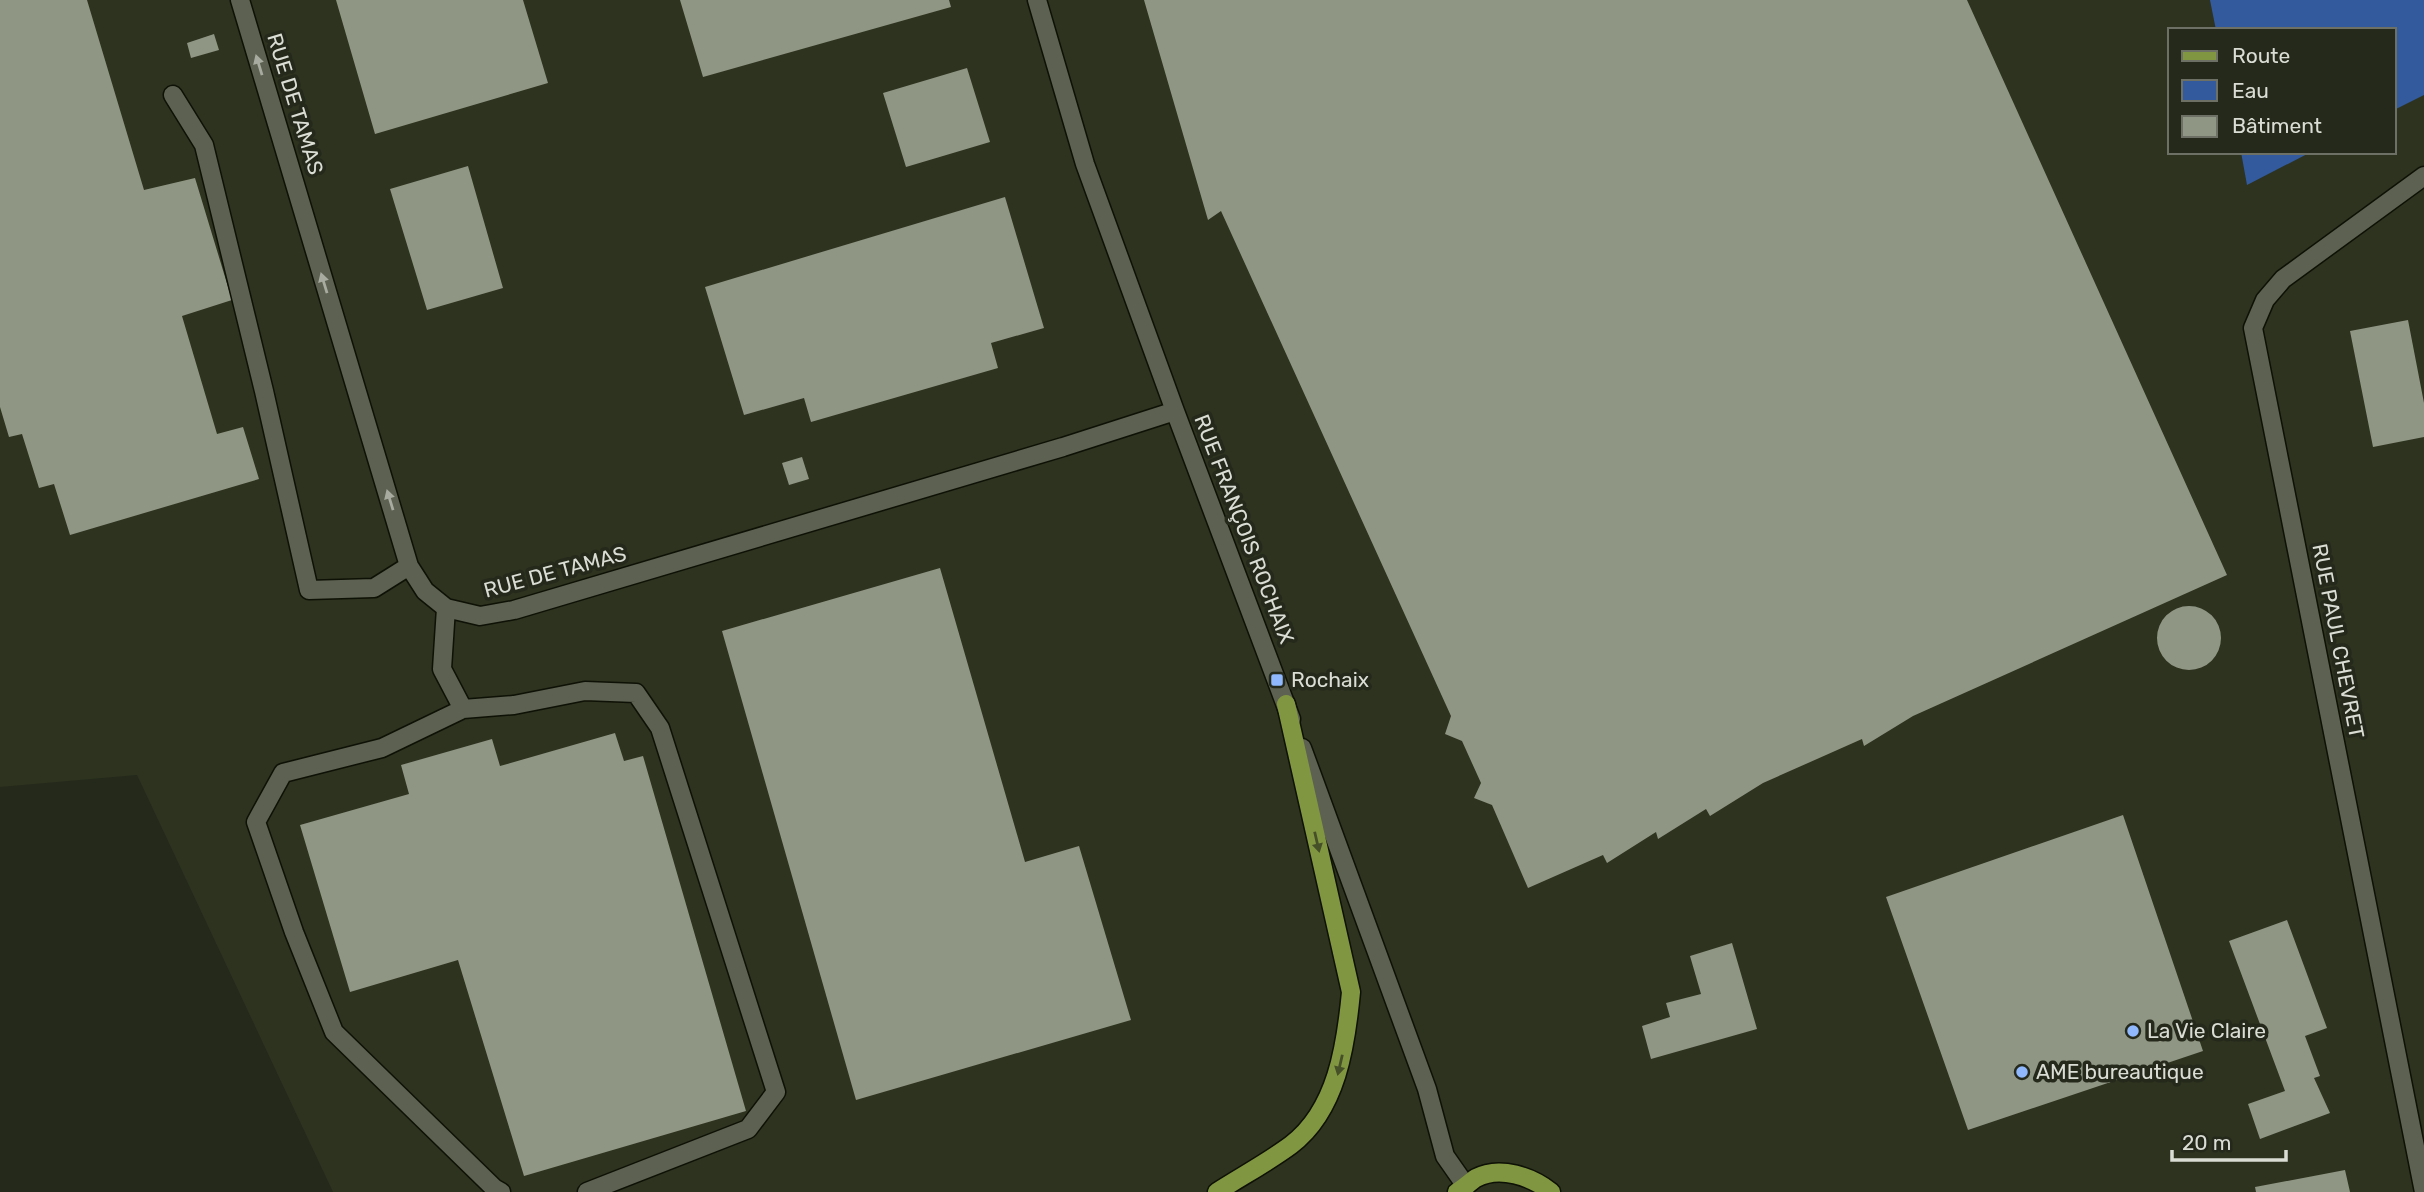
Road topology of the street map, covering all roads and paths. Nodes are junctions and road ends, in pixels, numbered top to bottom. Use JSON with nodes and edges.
{"nodes":[{"id":1,"x":240,"y":0,"type":"edge"},
{"id":2,"x":1037,"y":0,"type":"edge"},
{"id":3,"x":173,"y":95,"type":"dead end"},
{"id":4,"x":2424,"y":176,"type":"edge"},
{"id":5,"x":1175,"y":411,"type":"junction"},
{"id":6,"x":409,"y":566,"type":"junction"},
{"id":7,"x":446,"y":608,"type":"junction"},
{"id":8,"x":1286,"y":704,"type":"junction"},
{"id":9,"x":463,"y":709,"type":"junction"},
{"id":10,"x":1462,"y":1189,"type":"edge"},
{"id":11,"x":501,"y":1192,"type":"edge"},
{"id":12,"x":587,"y":1192,"type":"edge"},
{"id":13,"x":1217,"y":1192,"type":"edge"},
{"id":14,"x":1551,"y":1192,"type":"edge"},
{"id":15,"x":2424,"y":1192,"type":"edge"}],
"edges":[{"from":6,"to":1,"type":"street","name":"RUE DE TAMAS","one_way":true},
{"from":2,"to":5,"type":"street","name":"RUE FRANÇOIS ROCHAIX"},
{"from":3,"to":6,"type":"street"},
{"from":4,"to":15,"type":"street","name":"RUE PAUL CHEVRET"},
{"from":5,"to":7,"type":"street","name":"RUE DE TAMAS"},
{"from":5,"to":8,"type":"street","name":"RUE FRANÇOIS ROCHAIX"},
{"from":6,"to":7,"type":"street","name":"RUE DE TAMAS"},
{"from":7,"to":9,"type":"street"},
{"from":8,"to":10,"type":"street","name":"RUE FRANÇOIS ROCHAIX"},
{"from":8,"to":13,"type":"main road","one_way":true},
{"from":9,"to":11,"type":"street"},
{"from":9,"to":12,"type":"street"},
{"from":10,"to":14,"type":"main road"}]}
